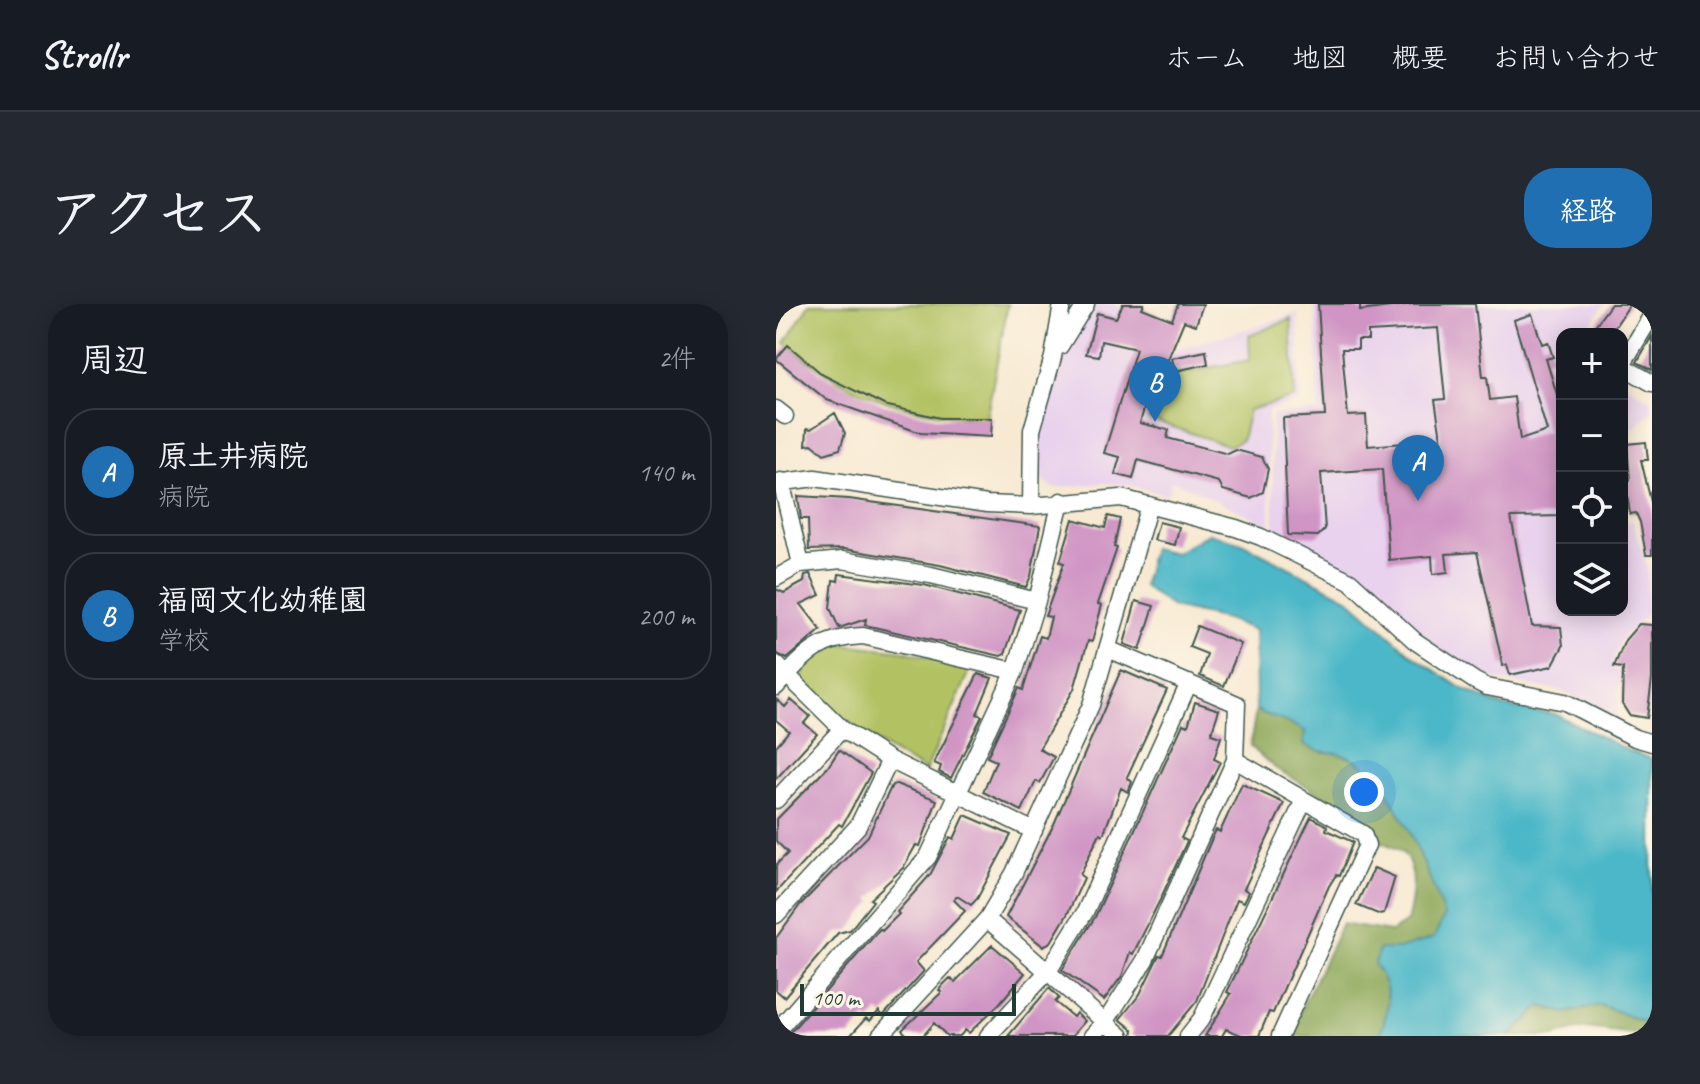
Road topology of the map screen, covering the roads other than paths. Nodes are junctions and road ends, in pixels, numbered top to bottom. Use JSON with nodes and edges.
{"nodes":[{"id":1,"x":780,"y":304,"type":"edge"},
{"id":2,"x":1062,"y":304,"type":"edge"},
{"id":3,"x":1086,"y":304,"type":"edge"},
{"id":4,"x":776,"y":310,"type":"edge"},
{"id":5,"x":1652,"y":315,"type":"edge"},
{"id":6,"x":1628,"y":355,"type":"edge"},
{"id":7,"x":1053,"y":357,"type":"junction"},
{"id":8,"x":1628,"y":369,"type":"edge"},
{"id":9,"x":1652,"y":383,"type":"edge"},
{"id":10,"x":780,"y":478,"type":"edge"},
{"id":11,"x":1061,"y":501,"type":"junction"},
{"id":12,"x":1149,"y":505,"type":"junction"},
{"id":13,"x":1031,"y":506,"type":"junction"},
{"id":14,"x":801,"y":564,"type":"junction"},
{"id":15,"x":776,"y":578,"type":"edge"},
{"id":16,"x":1037,"y":601,"type":"junction"},
{"id":17,"x":1108,"y":649,"type":"junction"},
{"id":18,"x":1015,"y":671,"type":"junction"},
{"id":19,"x":780,"y":675,"type":"edge"},
{"id":20,"x":1189,"y":683,"type":"junction"},
{"id":21,"x":842,"y":729,"type":"junction"},
{"id":22,"x":1652,"y":739,"type":"edge"},
{"id":23,"x":890,"y":760,"type":"junction"},
{"id":24,"x":1235,"y":760,"type":"junction"},
{"id":25,"x":959,"y":793,"type":"junction"},
{"id":26,"x":776,"y":800,"type":"edge"},
{"id":27,"x":1304,"y":800,"type":"junction"},
{"id":28,"x":1034,"y":831,"type":"junction"},
{"id":29,"x":776,"y":915,"type":"edge"},
{"id":30,"x":987,"y":919,"type":"junction"},
{"id":31,"x":1049,"y":970,"type":"junction"},
{"id":32,"x":1106,"y":1021,"type":"junction"},
{"id":33,"x":776,"y":1032,"type":"edge"},
{"id":34,"x":880,"y":1036,"type":"edge"},
{"id":35,"x":988,"y":1036,"type":"edge"},
{"id":36,"x":1092,"y":1036,"type":"edge"},
{"id":37,"x":1121,"y":1036,"type":"edge"},
{"id":38,"x":1188,"y":1036,"type":"edge"},
{"id":39,"x":1280,"y":1036,"type":"edge"}],
"edges":[{"from":1,"to":4,"type":"street"},
{"from":2,"to":7,"type":"street"},
{"from":3,"to":7,"type":"street"},
{"from":5,"to":6,"type":"street"},
{"from":7,"to":13,"type":"street"},
{"from":8,"to":9,"type":"street"},
{"from":10,"to":13,"type":"street"},
{"from":10,"to":14,"type":"street"},
{"from":11,"to":12,"type":"street"},
{"from":11,"to":13,"type":"street"},
{"from":11,"to":16,"type":"street"},
{"from":12,"to":17,"type":"street"},
{"from":12,"to":22,"type":"street"},
{"from":14,"to":15,"type":"street"},
{"from":14,"to":16,"type":"street"},
{"from":16,"to":18,"type":"street"},
{"from":17,"to":20,"type":"street"},
{"from":17,"to":28,"type":"street"},
{"from":18,"to":19,"type":"street"},
{"from":18,"to":25,"type":"street"},
{"from":19,"to":21,"type":"street"},
{"from":20,"to":24,"type":"street"},
{"from":20,"to":31,"type":"street"},
{"from":21,"to":23,"type":"street"},
{"from":21,"to":26,"type":"street"},
{"from":23,"to":25,"type":"street"},
{"from":23,"to":29,"type":"street"},
{"from":24,"to":27,"type":"street"},
{"from":24,"to":32,"type":"street"},
{"from":25,"to":28,"type":"street"},
{"from":25,"to":33,"type":"street"},
{"from":27,"to":38,"type":"street"},
{"from":27,"to":39,"type":"street"},
{"from":28,"to":30,"type":"street"},
{"from":30,"to":31,"type":"street"},
{"from":30,"to":34,"type":"street"},
{"from":31,"to":32,"type":"street"},
{"from":31,"to":35,"type":"street"},
{"from":32,"to":36,"type":"street"},
{"from":32,"to":37,"type":"street"}]}
